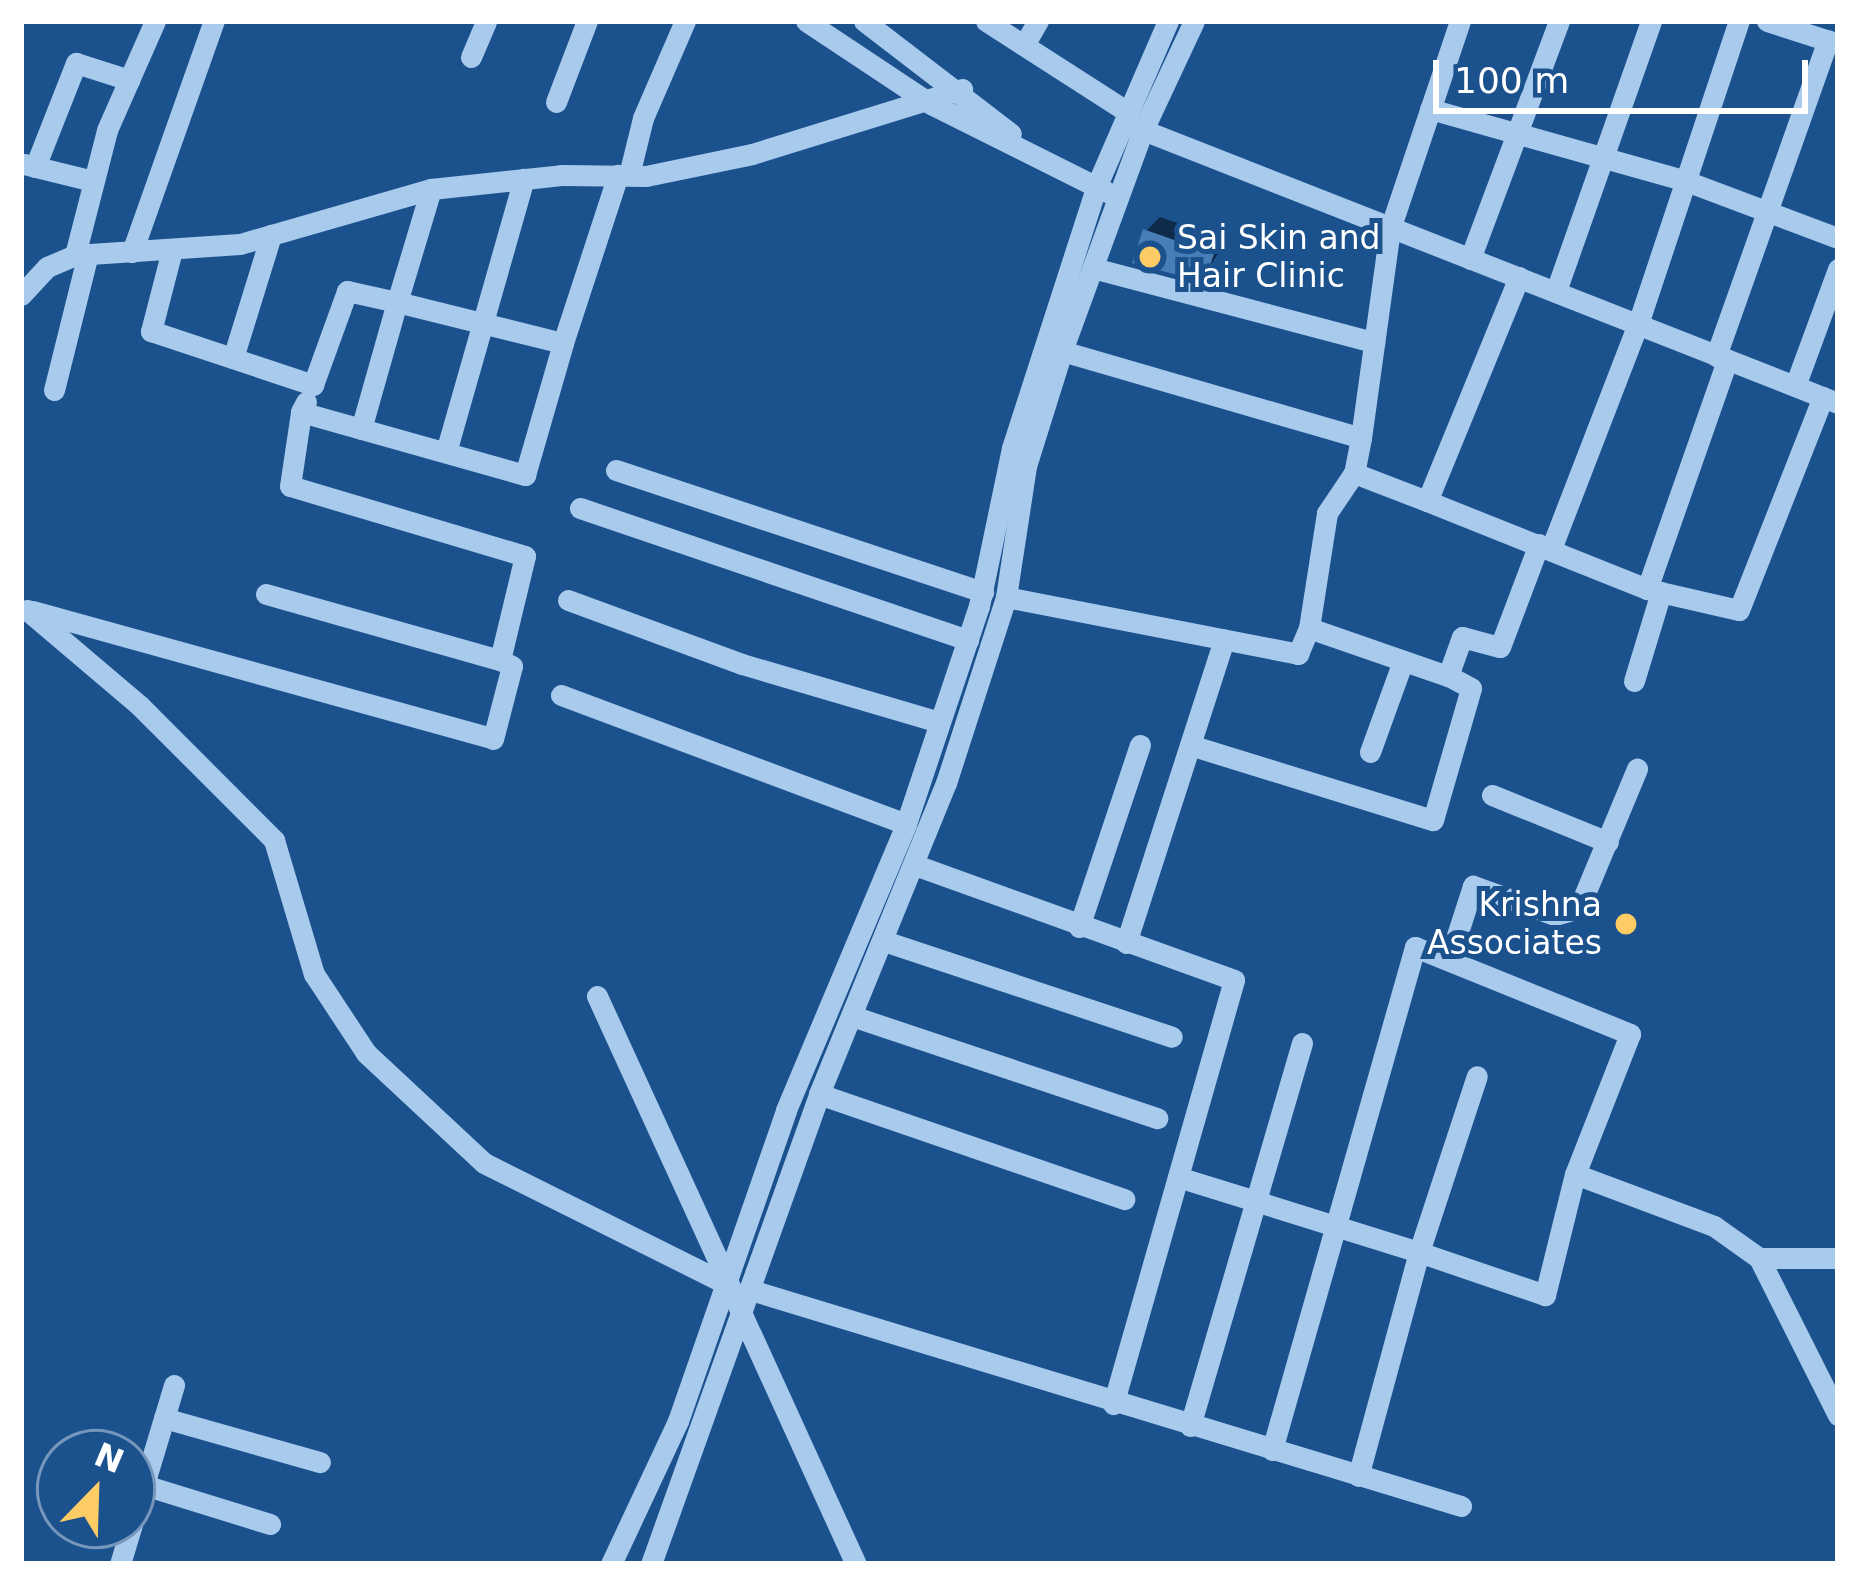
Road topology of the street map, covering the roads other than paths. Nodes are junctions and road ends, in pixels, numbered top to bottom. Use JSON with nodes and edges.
{"nodes":[{"id":1,"x":155,"y":21,"type":"edge"},
{"id":2,"x":214,"y":21,"type":"edge"},
{"id":3,"x":486,"y":21,"type":"edge"},
{"id":4,"x":587,"y":21,"type":"edge"},
{"id":5,"x":685,"y":21,"type":"edge"},
{"id":6,"x":806,"y":21,"type":"edge"},
{"id":7,"x":864,"y":21,"type":"edge"},
{"id":8,"x":986,"y":21,"type":"edge"},
{"id":9,"x":1038,"y":21,"type":"edge"},
{"id":10,"x":1168,"y":21,"type":"edge"},
{"id":11,"x":1195,"y":21,"type":"edge"},
{"id":12,"x":1460,"y":21,"type":"edge"},
{"id":13,"x":1558,"y":21,"type":"edge"},
{"id":14,"x":1651,"y":21,"type":"edge"},
{"id":15,"x":1739,"y":21,"type":"edge"},
{"id":16,"x":1767,"y":21,"type":"edge"},
{"id":17,"x":1833,"y":42,"type":"edge"},
{"id":18,"x":1024,"y":45,"type":"junction"},
{"id":19,"x":471,"y":57,"type":"dead end"},
{"id":20,"x":129,"y":80,"type":"junction"},
{"id":21,"x":962,"y":89,"type":"junction"},
{"id":22,"x":556,"y":102,"type":"dead end"},
{"id":23,"x":931,"y":104,"type":"junction"},
{"id":24,"x":1430,"y":109,"type":"junction"},
{"id":25,"x":1128,"y":112,"type":"junction"},
{"id":26,"x":1143,"y":130,"type":"junction"},
{"id":27,"x":1517,"y":132,"type":"junction"},
{"id":28,"x":1025,"y":146,"type":"junction"},
{"id":29,"x":1604,"y":155,"type":"junction"},
{"id":30,"x":28,"y":165,"type":"edge"},
{"id":31,"x":624,"y":176,"type":"junction"},
{"id":32,"x":524,"y":178,"type":"junction"},
{"id":33,"x":1686,"y":181,"type":"junction"},
{"id":34,"x":93,"y":182,"type":"junction"},
{"id":35,"x":1096,"y":185,"type":"junction"},
{"id":36,"x":431,"y":189,"type":"junction"},
{"id":37,"x":1120,"y":200,"type":"junction"},
{"id":38,"x":1768,"y":210,"type":"junction"},
{"id":39,"x":1390,"y":229,"type":"junction"},
{"id":40,"x":271,"y":235,"type":"junction"},
{"id":41,"x":1838,"y":238,"type":"edge"},
{"id":42,"x":172,"y":250,"type":"junction"},
{"id":43,"x":132,"y":252,"type":"junction"},
{"id":44,"x":82,"y":255,"type":"junction"},
{"id":45,"x":1470,"y":259,"type":"junction"},
{"id":46,"x":1093,"y":268,"type":"junction"},
{"id":47,"x":1838,"y":268,"type":"edge"},
{"id":48,"x":1519,"y":277,"type":"junction"},
{"id":49,"x":1556,"y":291,"type":"junction"},
{"id":50,"x":21,"y":295,"type":"edge"},
{"id":51,"x":397,"y":302,"type":"junction"},
{"id":52,"x":482,"y":323,"type":"junction"},
{"id":53,"x":1638,"y":324,"type":"junction"},
{"id":54,"x":1374,"y":342,"type":"junction"},
{"id":55,"x":563,"y":343,"type":"junction"},
{"id":56,"x":1062,"y":351,"type":"junction"},
{"id":57,"x":233,"y":358,"type":"junction"},
{"id":58,"x":1722,"y":358,"type":"junction"},
{"id":59,"x":313,"y":385,"type":"junction"},
{"id":60,"x":1795,"y":386,"type":"junction"},
{"id":61,"x":54,"y":390,"type":"dead end"},
{"id":62,"x":1830,"y":400,"type":"edge"},
{"id":63,"x":302,"y":412,"type":"junction"},
{"id":64,"x":362,"y":429,"type":"junction"},
{"id":65,"x":1361,"y":438,"type":"junction"},
{"id":66,"x":446,"y":452,"type":"junction"},
{"id":67,"x":616,"y":470,"type":"dead end"},
{"id":68,"x":1354,"y":473,"type":"junction"},
{"id":69,"x":1427,"y":501,"type":"junction"},
{"id":70,"x":580,"y":508,"type":"dead end"},
{"id":71,"x":1545,"y":547,"type":"junction"},
{"id":72,"x":1654,"y":591,"type":"junction"},
{"id":73,"x":982,"y":592,"type":"junction"},
{"id":74,"x":266,"y":594,"type":"dead end"},
{"id":75,"x":1006,"y":597,"type":"junction"},
{"id":76,"x":568,"y":600,"type":"dead end"},
{"id":77,"x":24,"y":609,"type":"edge"},
{"id":78,"x":1309,"y":628,"type":"junction"},
{"id":79,"x":1224,"y":639,"type":"junction"},
{"id":80,"x":968,"y":640,"type":"junction"},
{"id":81,"x":500,"y":660,"type":"junction"},
{"id":82,"x":1403,"y":661,"type":"junction"},
{"id":83,"x":1448,"y":676,"type":"junction"},
{"id":84,"x":1634,"y":681,"type":"dead end"},
{"id":85,"x":561,"y":695,"type":"dead end"},
{"id":86,"x":939,"y":722,"type":"junction"},
{"id":87,"x":1140,"y":745,"type":"dead end"},
{"id":88,"x":1190,"y":745,"type":"junction"},
{"id":89,"x":1370,"y":752,"type":"dead end"},
{"id":90,"x":1637,"y":769,"type":"dead end"},
{"id":91,"x":1492,"y":795,"type":"dead end"},
{"id":92,"x":906,"y":824,"type":"junction"},
{"id":93,"x":1608,"y":842,"type":"junction"},
{"id":94,"x":915,"y":866,"type":"junction"},
{"id":95,"x":1079,"y":926,"type":"junction"},
{"id":96,"x":887,"y":942,"type":"junction"},
{"id":97,"x":1126,"y":943,"type":"junction"},
{"id":98,"x":1450,"y":957,"type":"junction"},
{"id":99,"x":597,"y":996,"type":"dead end"},
{"id":100,"x":852,"y":1016,"type":"junction"},
{"id":101,"x":1172,"y":1037,"type":"dead end"},
{"id":102,"x":1302,"y":1042,"type":"dead end"},
{"id":103,"x":1477,"y":1076,"type":"dead end"},
{"id":104,"x":819,"y":1094,"type":"junction"},
{"id":105,"x":1156,"y":1118,"type":"dead end"},
{"id":106,"x":1575,"y":1174,"type":"junction"},
{"id":107,"x":1178,"y":1177,"type":"junction"},
{"id":108,"x":1124,"y":1198,"type":"dead end"},
{"id":109,"x":1250,"y":1199,"type":"junction"},
{"id":110,"x":1336,"y":1226,"type":"junction"},
{"id":111,"x":1419,"y":1252,"type":"junction"},
{"id":112,"x":1760,"y":1258,"type":"junction"},
{"id":113,"x":1838,"y":1258,"type":"edge"},
{"id":114,"x":740,"y":1292,"type":"junction"},
{"id":115,"x":174,"y":1385,"type":"dead end"},
{"id":116,"x":1113,"y":1404,"type":"junction"},
{"id":117,"x":1838,"y":1415,"type":"edge"},
{"id":118,"x":164,"y":1418,"type":"junction"},
{"id":119,"x":1190,"y":1426,"type":"junction"},
{"id":120,"x":156,"y":1445,"type":"edge"},
{"id":121,"x":1272,"y":1450,"type":"junction"},
{"id":122,"x":320,"y":1462,"type":"dead end"},
{"id":123,"x":1358,"y":1476,"type":"junction"},
{"id":124,"x":156,"y":1489,"type":"edge"},
{"id":125,"x":1461,"y":1506,"type":"dead end"},
{"id":126,"x":270,"y":1524,"type":"dead end"},
{"id":127,"x":611,"y":1564,"type":"edge"},
{"id":128,"x":651,"y":1564,"type":"edge"},
{"id":129,"x":856,"y":1564,"type":"edge"}],
"edges":[{"from":1,"to":20,"type":"street"},
{"from":2,"to":43,"type":"street"},
{"from":3,"to":19,"type":"street"},
{"from":4,"to":22,"type":"street"},
{"from":5,"to":31,"type":"street"},
{"from":6,"to":23,"type":"street"},
{"from":7,"to":21,"type":"street"},
{"from":8,"to":18,"type":"street"},
{"from":9,"to":18,"type":"street"},
{"from":10,"to":25,"type":"street"},
{"from":11,"to":26,"type":"street"},
{"from":12,"to":24,"type":"street"},
{"from":13,"to":27,"type":"street"},
{"from":14,"to":29,"type":"street"},
{"from":15,"to":33,"type":"street"},
{"from":16,"to":17,"type":"street"},
{"from":17,"to":38,"type":"street"},
{"from":18,"to":25,"type":"street"},
{"from":20,"to":30,"type":"street"},
{"from":20,"to":34,"type":"street"},
{"from":21,"to":23,"type":"street"},
{"from":21,"to":28,"type":"street"},
{"from":23,"to":28,"type":"street"},
{"from":23,"to":31,"type":"street"},
{"from":24,"to":27,"type":"street"},
{"from":24,"to":39,"type":"street"},
{"from":25,"to":35,"type":"street"},
{"from":26,"to":37,"type":"street"},
{"from":26,"to":39,"type":"street"},
{"from":27,"to":29,"type":"street"},
{"from":27,"to":45,"type":"street"},
{"from":28,"to":35,"type":"street"},
{"from":29,"to":33,"type":"street"},
{"from":29,"to":49,"type":"street"},
{"from":30,"to":34,"type":"street"},
{"from":31,"to":32,"type":"street"},
{"from":31,"to":55,"type":"street"},
{"from":32,"to":36,"type":"street"},
{"from":32,"to":52,"type":"street"},
{"from":33,"to":38,"type":"street"},
{"from":33,"to":53,"type":"street"},
{"from":34,"to":44,"type":"street"},
{"from":35,"to":37,"type":"street"},
{"from":35,"to":73,"type":"street"},
{"from":36,"to":40,"type":"street"},
{"from":36,"to":51,"type":"street"},
{"from":37,"to":46,"type":"street"},
{"from":38,"to":41,"type":"street"},
{"from":38,"to":58,"type":"street"},
{"from":39,"to":45,"type":"street"},
{"from":39,"to":54,"type":"street"},
{"from":40,"to":42,"type":"street"},
{"from":40,"to":57,"type":"street"},
{"from":42,"to":43,"type":"street"},
{"from":42,"to":57,"type":"street"},
{"from":43,"to":44,"type":"street"},
{"from":44,"to":50,"type":"street"},
{"from":44,"to":61,"type":"street"},
{"from":45,"to":48,"type":"street"},
{"from":46,"to":54,"type":"street"},
{"from":46,"to":56,"type":"street"},
{"from":47,"to":60,"type":"street"},
{"from":48,"to":49,"type":"street"},
{"from":48,"to":69,"type":"street"},
{"from":49,"to":53,"type":"street"},
{"from":51,"to":52,"type":"street"},
{"from":51,"to":59,"type":"street"},
{"from":51,"to":64,"type":"street"},
{"from":52,"to":55,"type":"street"},
{"from":52,"to":66,"type":"street"},
{"from":53,"to":58,"type":"street"},
{"from":53,"to":71,"type":"street"},
{"from":54,"to":65,"type":"street"},
{"from":55,"to":66,"type":"street"},
{"from":56,"to":65,"type":"street"},
{"from":56,"to":75,"type":"street"},
{"from":57,"to":59,"type":"street"},
{"from":58,"to":60,"type":"street"},
{"from":58,"to":72,"type":"street"},
{"from":59,"to":63,"type":"street"},
{"from":60,"to":62,"type":"street"},
{"from":62,"to":72,"type":"street"},
{"from":63,"to":64,"type":"street"},
{"from":63,"to":81,"type":"street"},
{"from":64,"to":66,"type":"street"},
{"from":65,"to":68,"type":"street"},
{"from":67,"to":73,"type":"street"},
{"from":68,"to":69,"type":"street"},
{"from":68,"to":78,"type":"street"},
{"from":69,"to":71,"type":"street"},
{"from":70,"to":80,"type":"street"},
{"from":71,"to":72,"type":"street"},
{"from":71,"to":83,"type":"street"},
{"from":72,"to":84,"type":"street"},
{"from":73,"to":80,"type":"street"},
{"from":74,"to":81,"type":"street"},
{"from":75,"to":79,"type":"street"},
{"from":75,"to":94,"type":"street"},
{"from":76,"to":86,"type":"street"},
{"from":77,"to":81,"type":"street"},
{"from":77,"to":114,"type":"street"},
{"from":78,"to":79,"type":"street"},
{"from":78,"to":82,"type":"street"},
{"from":79,"to":88,"type":"street"},
{"from":80,"to":86,"type":"street"},
{"from":82,"to":83,"type":"street"},
{"from":82,"to":89,"type":"street"},
{"from":83,"to":88,"type":"street"},
{"from":85,"to":92,"type":"street"},
{"from":86,"to":92,"type":"street"},
{"from":87,"to":95,"type":"street"},
{"from":88,"to":97,"type":"street"},
{"from":90,"to":93,"type":"street"},
{"from":91,"to":93,"type":"street"},
{"from":92,"to":114,"type":"street"},
{"from":93,"to":98,"type":"street"},
{"from":94,"to":95,"type":"street"},
{"from":94,"to":96,"type":"street"},
{"from":95,"to":97,"type":"street"},
{"from":96,"to":100,"type":"street"},
{"from":96,"to":101,"type":"street"},
{"from":97,"to":107,"type":"street"},
{"from":98,"to":106,"type":"street"},
{"from":98,"to":110,"type":"street"},
{"from":99,"to":114,"type":"street"},
{"from":100,"to":104,"type":"street"},
{"from":100,"to":105,"type":"street"},
{"from":102,"to":109,"type":"street"},
{"from":103,"to":111,"type":"street"},
{"from":104,"to":108,"type":"street"},
{"from":104,"to":114,"type":"street"},
{"from":106,"to":111,"type":"street"},
{"from":106,"to":112,"type":"street"},
{"from":107,"to":109,"type":"street"},
{"from":107,"to":116,"type":"street"},
{"from":109,"to":110,"type":"street"},
{"from":109,"to":119,"type":"street"},
{"from":110,"to":111,"type":"street"},
{"from":110,"to":121,"type":"street"},
{"from":111,"to":123,"type":"street"},
{"from":112,"to":113,"type":"street"},
{"from":112,"to":117,"type":"street"},
{"from":114,"to":116,"type":"street"},
{"from":114,"to":127,"type":"street"},
{"from":114,"to":128,"type":"street"},
{"from":114,"to":129,"type":"street","bridge":true},
{"from":115,"to":118,"type":"street"},
{"from":116,"to":119,"type":"street"},
{"from":118,"to":120,"type":"street"},
{"from":118,"to":122,"type":"street"},
{"from":119,"to":121,"type":"street"},
{"from":121,"to":123,"type":"street"},
{"from":123,"to":125,"type":"street"},
{"from":124,"to":126,"type":"street"}]}
